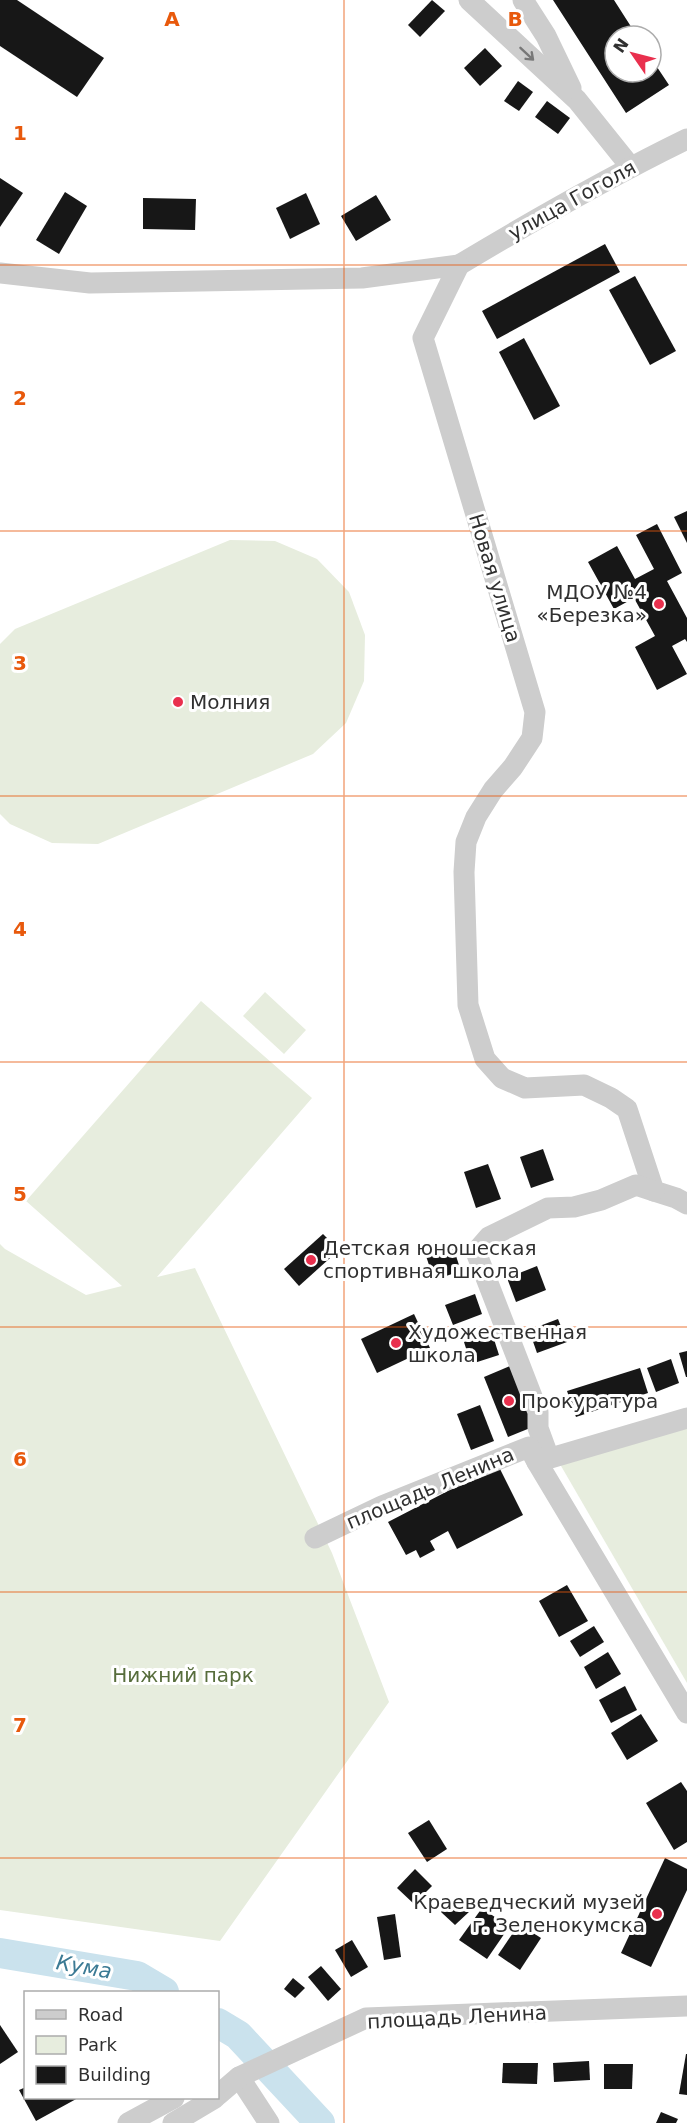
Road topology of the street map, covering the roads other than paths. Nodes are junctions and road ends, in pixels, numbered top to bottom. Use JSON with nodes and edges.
{"nodes":[{"id":1,"x":469,"y":0,"type":"edge"},
{"id":2,"x":523,"y":0,"type":"edge"},
{"id":3,"x":577,"y":99,"type":"junction"},
{"id":4,"x":687,"y":139,"type":"edge"},
{"id":5,"x":630,"y":166,"type":"junction"},
{"id":6,"x":459,"y":265,"type":"junction"},
{"id":7,"x":0,"y":273,"type":"edge"},
{"id":8,"x":654,"y":1191,"type":"junction"},
{"id":9,"x":687,"y":1204,"type":"edge"},
{"id":10,"x":687,"y":1418,"type":"edge"},
{"id":11,"x":543,"y":1460,"type":"junction"},
{"id":12,"x":315,"y":1538,"type":"dead end"},
{"id":13,"x":687,"y":1713,"type":"edge"},
{"id":14,"x":687,"y":2006,"type":"edge"},
{"id":15,"x":239,"y":2077,"type":"junction"},
{"id":16,"x":219,"y":2080,"type":"edge"},
{"id":17,"x":219,"y":2094,"type":"edge"},
{"id":18,"x":170,"y":2099,"type":"edge"},
{"id":19,"x":211,"y":2099,"type":"edge"},
{"id":20,"x":128,"y":2123,"type":"edge"},
{"id":21,"x":173,"y":2123,"type":"edge"},
{"id":22,"x":269,"y":2123,"type":"edge"}],
"edges":[{"from":1,"to":3,"type":"street","one_way":true},
{"from":2,"to":3,"type":"street"},
{"from":3,"to":5,"type":"street"},
{"from":4,"to":5,"type":"street","name":"улица Гоголя"},
{"from":5,"to":6,"type":"street","name":"улица Гоголя"},
{"from":6,"to":7,"type":"street"},
{"from":6,"to":8,"type":"street","name":"Новая улица"},
{"from":8,"to":9,"type":"street"},
{"from":8,"to":11,"type":"street"},
{"from":10,"to":11,"type":"street"},
{"from":11,"to":12,"type":"street","name":"площадь Ленина"},
{"from":11,"to":13,"type":"street","name":"площадь Ленина"},
{"from":14,"to":15,"type":"street","name":"площадь Ленина"},
{"from":15,"to":16,"type":"street"},
{"from":15,"to":17,"type":"street"},
{"from":15,"to":22,"type":"street"},
{"from":18,"to":20,"type":"street"},
{"from":19,"to":21,"type":"street"}]}
